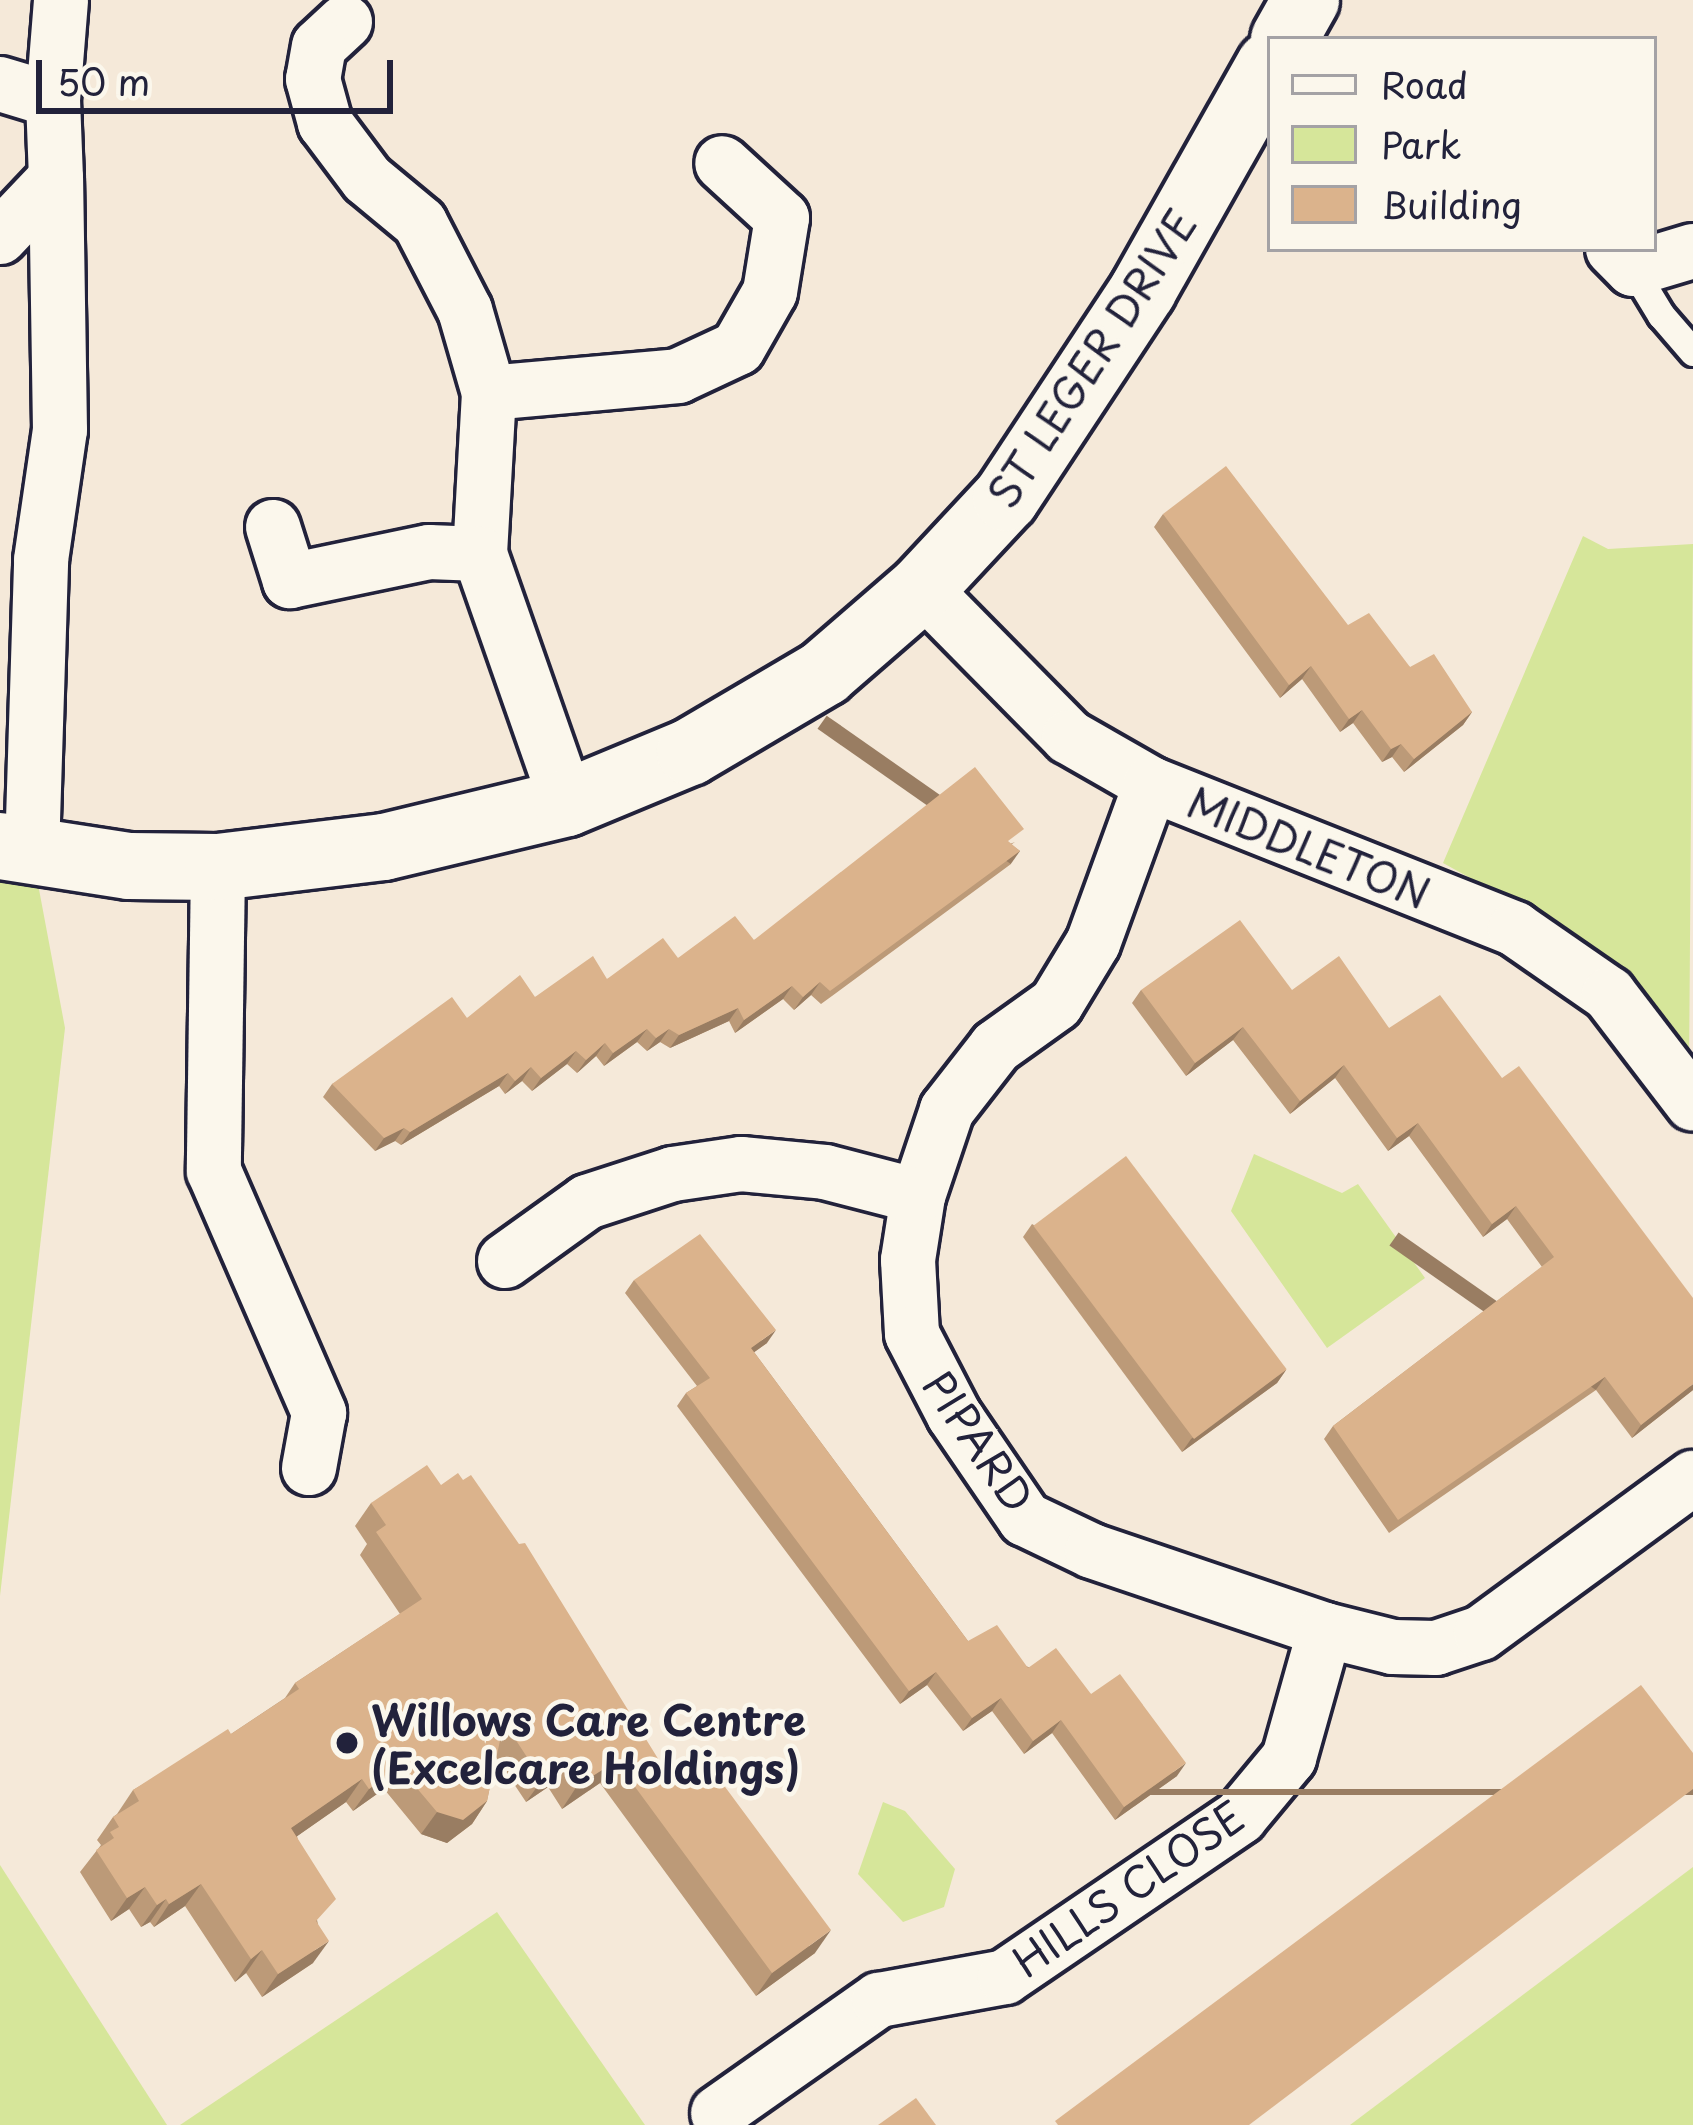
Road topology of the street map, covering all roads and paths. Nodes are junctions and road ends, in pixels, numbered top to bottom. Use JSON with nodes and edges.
{"nodes":[{"id":1,"x":62,"y":0,"type":"edge"},
{"id":2,"x":1306,"y":0,"type":"edge"},
{"id":3,"x":345,"y":22,"type":"dead end"},
{"id":4,"x":1287,"y":36,"type":"edge"},
{"id":5,"x":1267,"y":70,"type":"edge"},
{"id":6,"x":0,"y":85,"type":"edge"},
{"id":7,"x":53,"y":100,"type":"junction"},
{"id":8,"x":722,"y":163,"type":"dead end"},
{"id":9,"x":56,"y":178,"type":"junction"},
{"id":10,"x":0,"y":237,"type":"edge"},
{"id":11,"x":1693,"y":251,"type":"edge"},
{"id":12,"x":1623,"y":259,"type":"edge"},
{"id":13,"x":1693,"y":352,"type":"edge"},
{"id":14,"x":488,"y":393,"type":"junction"},
{"id":15,"x":273,"y":526,"type":"dead end"},
{"id":16,"x":480,"y":554,"type":"junction"},
{"id":17,"x":922,"y":589,"type":"junction"},
{"id":18,"x":1151,"y":784,"type":"junction"},
{"id":19,"x":567,"y":803,"type":"junction"},
{"id":20,"x":16,"y":849,"type":"edge"},
{"id":21,"x":218,"y":867,"type":"junction"},
{"id":22,"x":1693,"y":1104,"type":"edge"},
{"id":23,"x":918,"y":1196,"type":"junction"},
{"id":24,"x":505,"y":1261,"type":"dead end"},
{"id":25,"x":309,"y":1468,"type":"dead end"},
{"id":26,"x":1693,"y":1478,"type":"edge"},
{"id":27,"x":1325,"y":1630,"type":"junction"},
{"id":28,"x":718,"y":2113,"type":"dead end"}],
"edges":[{"from":1,"to":7,"type":"street"},
{"from":2,"to":4,"type":"street"},
{"from":3,"to":14,"type":"street"},
{"from":5,"to":17,"type":"street","name":"ST LEGER DRIVE"},
{"from":6,"to":7,"type":"street"},
{"from":7,"to":9,"type":"street"},
{"from":8,"to":14,"type":"street"},
{"from":9,"to":10,"type":"street"},
{"from":9,"to":20,"type":"street"},
{"from":11,"to":12,"type":"street"},
{"from":12,"to":13,"type":"lane"},
{"from":14,"to":16,"type":"street"},
{"from":15,"to":16,"type":"street"},
{"from":16,"to":19,"type":"street"},
{"from":17,"to":18,"type":"street","name":"MIDDLETON"},
{"from":17,"to":19,"type":"street","name":"ST LEGER DRIVE"},
{"from":18,"to":22,"type":"street","name":"MIDDLETON"},
{"from":18,"to":23,"type":"street","name":"PIPARD"},
{"from":19,"to":21,"type":"street","name":"ST LEGER DRIVE"},
{"from":20,"to":21,"type":"street","name":"ST LEGER DRIVE"},
{"from":21,"to":25,"type":"street"},
{"from":23,"to":24,"type":"street"},
{"from":23,"to":27,"type":"street","name":"PIPARD"},
{"from":26,"to":27,"type":"street"},
{"from":27,"to":28,"type":"street","name":"HILLS CLOSE"}]}
